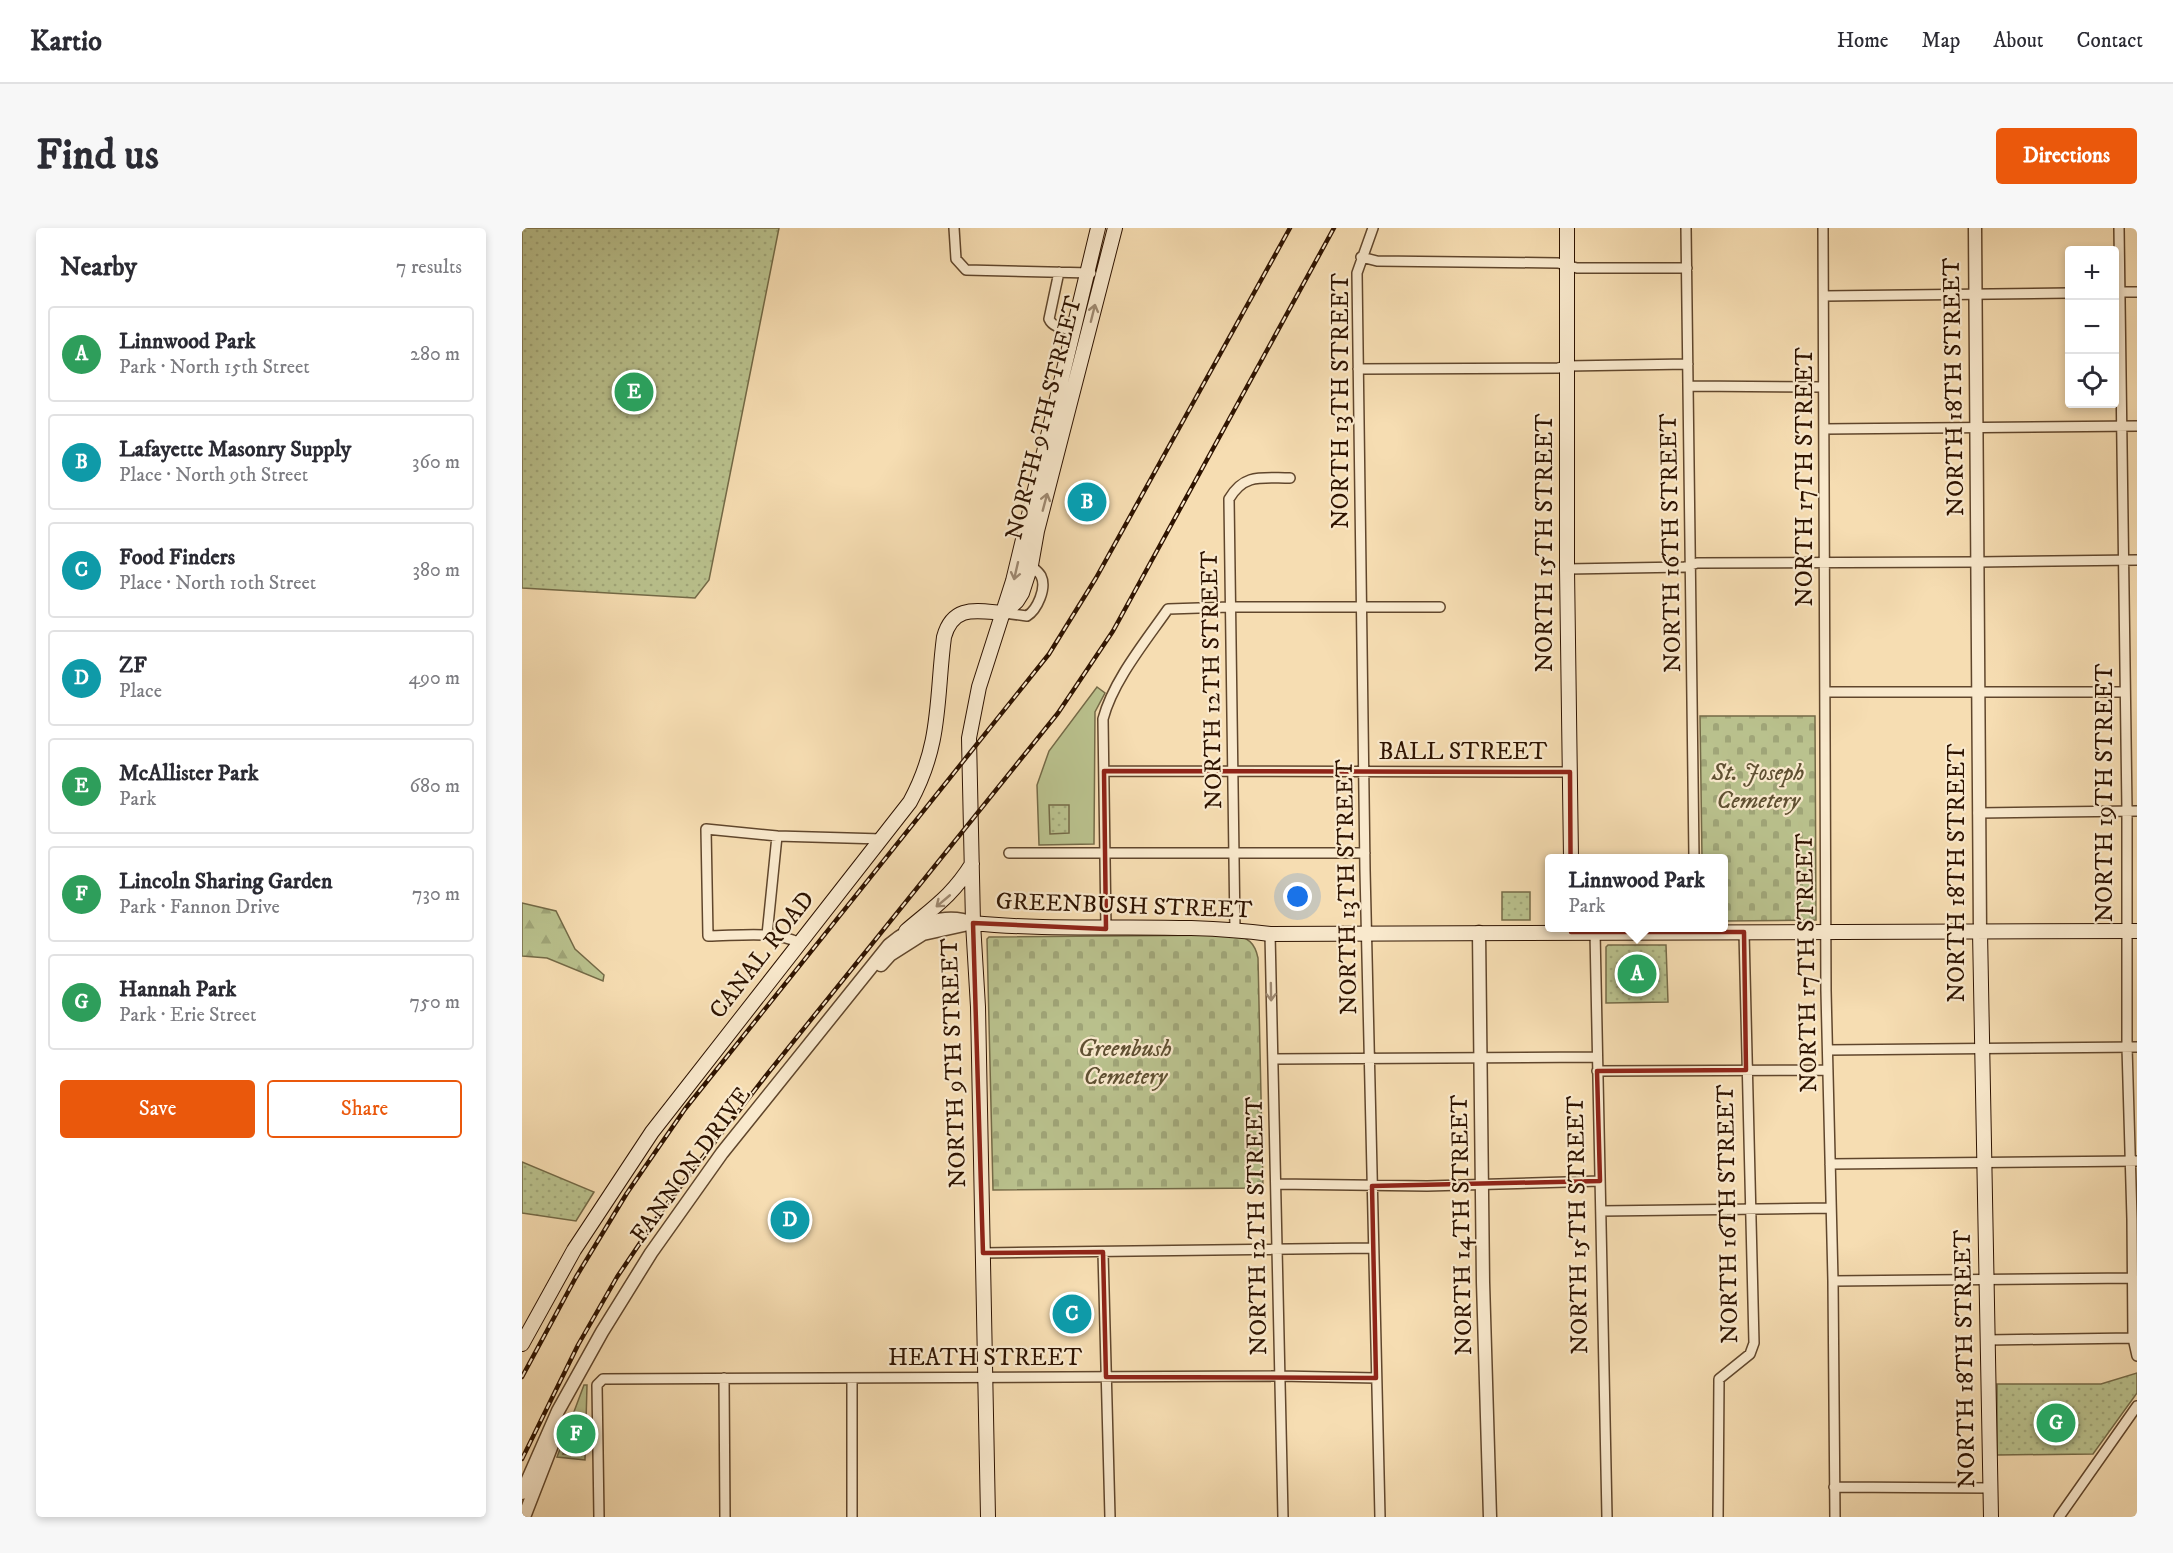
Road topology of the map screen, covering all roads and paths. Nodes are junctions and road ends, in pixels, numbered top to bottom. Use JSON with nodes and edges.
{"nodes":[{"id":1,"x":954,"y":228,"type":"edge"},
{"id":2,"x":1098,"y":228,"type":"edge"},
{"id":3,"x":1115,"y":228,"type":"edge"},
{"id":4,"x":1373,"y":228,"type":"edge"},
{"id":5,"x":1567,"y":228,"type":"edge"},
{"id":6,"x":1686,"y":228,"type":"edge"},
{"id":7,"x":1823,"y":228,"type":"edge"},
{"id":8,"x":1975,"y":228,"type":"edge"},
{"id":9,"x":2119,"y":228,"type":"edge"},
{"id":10,"x":2118,"y":246,"type":"edge"},
{"id":11,"x":1361,"y":257,"type":"junction"},
{"id":12,"x":1567,"y":265,"type":"junction"},
{"id":13,"x":1687,"y":268,"type":"junction"},
{"id":14,"x":1059,"y":272,"type":"junction"},
{"id":15,"x":1086,"y":273,"type":"junction"},
{"id":16,"x":1103,"y":274,"type":"junction"},
{"id":17,"x":2119,"y":292,"type":"edge"},
{"id":18,"x":2137,"y":292,"type":"edge"},
{"id":19,"x":2065,"y":293,"type":"edge"},
{"id":20,"x":1975,"y":294,"type":"junction"},
{"id":21,"x":1824,"y":296,"type":"junction"},
{"id":22,"x":2117,"y":300,"type":"edge"},
{"id":23,"x":1072,"y":330,"type":"junction"},
{"id":24,"x":1688,"y":364,"type":"junction"},
{"id":25,"x":1568,"y":366,"type":"junction"},
{"id":26,"x":1358,"y":369,"type":"junction"},
{"id":27,"x":1689,"y":386,"type":"junction"},
{"id":28,"x":1823,"y":387,"type":"junction"},
{"id":29,"x":2121,"y":426,"type":"junction"},
{"id":30,"x":2137,"y":426,"type":"edge"},
{"id":31,"x":1975,"y":427,"type":"junction"},
{"id":32,"x":1824,"y":429,"type":"junction"},
{"id":33,"x":1290,"y":478,"type":"dead end"},
{"id":34,"x":2123,"y":560,"type":"junction"},
{"id":35,"x":2137,"y":560,"type":"edge"},
{"id":36,"x":1824,"y":562,"type":"junction"},
{"id":37,"x":1978,"y":562,"type":"junction"},
{"id":38,"x":1031,"y":565,"type":"junction"},
{"id":39,"x":1691,"y":565,"type":"junction"},
{"id":40,"x":1567,"y":569,"type":"junction"},
{"id":41,"x":1230,"y":607,"type":"junction"},
{"id":42,"x":1361,"y":607,"type":"junction"},
{"id":43,"x":1440,"y":607,"type":"dead end"},
{"id":44,"x":1004,"y":613,"type":"junction"},
{"id":45,"x":1825,"y":692,"type":"junction"},
{"id":46,"x":1978,"y":692,"type":"junction"},
{"id":47,"x":2124,"y":692,"type":"junction"},
{"id":48,"x":1104,"y":771,"type":"junction"},
{"id":49,"x":1234,"y":771,"type":"junction"},
{"id":50,"x":1364,"y":771,"type":"junction"},
{"id":51,"x":1570,"y":772,"type":"junction"},
{"id":52,"x":2132,"y":811,"type":"edge"},
{"id":53,"x":1978,"y":813,"type":"junction"},
{"id":54,"x":777,"y":836,"type":"junction"},
{"id":55,"x":882,"y":838,"type":"junction"},
{"id":56,"x":1105,"y":852,"type":"junction"},
{"id":57,"x":1365,"y":852,"type":"junction"},
{"id":58,"x":1009,"y":853,"type":"dead end"},
{"id":59,"x":1234,"y":853,"type":"junction"},
{"id":60,"x":1570,"y":854,"type":"edge"},
{"id":61,"x":1694,"y":854,"type":"edge"},
{"id":62,"x":972,"y":864,"type":"junction"},
{"id":63,"x":973,"y":923,"type":"junction"},
{"id":64,"x":1106,"y":929,"type":"junction"},
{"id":65,"x":906,"y":930,"type":"junction"},
{"id":66,"x":1235,"y":930,"type":"junction"},
{"id":67,"x":1545,"y":931,"type":"edge"},
{"id":68,"x":1728,"y":931,"type":"edge"},
{"id":69,"x":1980,"y":931,"type":"junction"},
{"id":70,"x":2131,"y":931,"type":"edge"},
{"id":71,"x":1479,"y":932,"type":"junction"},
{"id":72,"x":1595,"y":932,"type":"edge"},
{"id":73,"x":1744,"y":932,"type":"junction"},
{"id":74,"x":1826,"y":932,"type":"junction"},
{"id":75,"x":1366,"y":933,"type":"junction"},
{"id":76,"x":1270,"y":934,"type":"junction"},
{"id":77,"x":767,"y":935,"type":"junction"},
{"id":78,"x":800,"y":943,"type":"junction"},
{"id":79,"x":869,"y":972,"type":"junction"},
{"id":80,"x":2132,"y":1047,"type":"edge"},
{"id":81,"x":1981,"y":1048,"type":"junction"},
{"id":82,"x":1828,"y":1050,"type":"junction"},
{"id":83,"x":1597,"y":1057,"type":"junction"},
{"id":84,"x":1370,"y":1058,"type":"junction"},
{"id":85,"x":1480,"y":1058,"type":"junction"},
{"id":86,"x":1273,"y":1059,"type":"junction"},
{"id":87,"x":1746,"y":1070,"type":"junction"},
{"id":88,"x":1828,"y":1070,"type":"junction"},
{"id":89,"x":1597,"y":1071,"type":"junction"},
{"id":90,"x":2134,"y":1161,"type":"edge"},
{"id":91,"x":1984,"y":1163,"type":"junction"},
{"id":92,"x":1830,"y":1164,"type":"junction"},
{"id":93,"x":1600,"y":1181,"type":"junction"},
{"id":94,"x":1277,"y":1184,"type":"junction"},
{"id":95,"x":1483,"y":1184,"type":"junction"},
{"id":96,"x":1372,"y":1186,"type":"junction"},
{"id":97,"x":1831,"y":1208,"type":"junction"},
{"id":98,"x":1750,"y":1209,"type":"junction"},
{"id":99,"x":1601,"y":1211,"type":"junction"},
{"id":100,"x":1373,"y":1248,"type":"junction"},
{"id":101,"x":1277,"y":1251,"type":"junction"},
{"id":102,"x":983,"y":1252,"type":"junction"},
{"id":103,"x":1103,"y":1252,"type":"junction"},
{"id":104,"x":2133,"y":1278,"type":"junction"},
{"id":105,"x":1987,"y":1279,"type":"junction"},
{"id":106,"x":1833,"y":1281,"type":"junction"},
{"id":107,"x":2133,"y":1338,"type":"junction"},
{"id":108,"x":1987,"y":1340,"type":"junction"},
{"id":109,"x":522,"y":1344,"type":"edge"},
{"id":110,"x":2137,"y":1356,"type":"edge"},
{"id":111,"x":1280,"y":1376,"type":"junction"},
{"id":112,"x":986,"y":1377,"type":"junction"},
{"id":113,"x":1106,"y":1377,"type":"junction"},
{"id":114,"x":724,"y":1378,"type":"junction"},
{"id":115,"x":852,"y":1378,"type":"junction"},
{"id":116,"x":1376,"y":1378,"type":"junction"},
{"id":117,"x":568,"y":1396,"type":"junction"},
{"id":118,"x":2137,"y":1406,"type":"edge"},
{"id":119,"x":1834,"y":1487,"type":"junction"},
{"id":120,"x":1990,"y":1488,"type":"junction"},
{"id":121,"x":522,"y":1493,"type":"edge"},
{"id":122,"x":524,"y":1517,"type":"edge"},
{"id":123,"x":598,"y":1517,"type":"edge"},
{"id":124,"x":725,"y":1517,"type":"edge"},
{"id":125,"x":852,"y":1517,"type":"edge"},
{"id":126,"x":988,"y":1517,"type":"edge"},
{"id":127,"x":1110,"y":1517,"type":"edge"},
{"id":128,"x":1283,"y":1517,"type":"edge"},
{"id":129,"x":1380,"y":1517,"type":"edge"},
{"id":130,"x":1490,"y":1517,"type":"edge"},
{"id":131,"x":1607,"y":1517,"type":"edge"},
{"id":132,"x":1718,"y":1517,"type":"edge"},
{"id":133,"x":1835,"y":1517,"type":"edge"},
{"id":134,"x":1991,"y":1517,"type":"edge"},
{"id":135,"x":2060,"y":1517,"type":"edge"}],
"edges":[{"from":1,"to":14,"type":"street"},
{"from":2,"to":15,"type":"main road","name":"NORTH 9TH STREET"},
{"from":3,"to":16,"type":"main road","name":"NORTH 9TH STREET"},
{"from":4,"to":11,"type":"street","name":"NORTH 13TH STREET"},
{"from":5,"to":12,"type":"main road","name":"NORTH 15TH STREET"},
{"from":6,"to":13,"type":"street","name":"NORTH 16TH STREET"},
{"from":7,"to":21,"type":"street","name":"NORTH 17TH STREET"},
{"from":8,"to":20,"type":"street","name":"NORTH 18TH STREET"},
{"from":9,"to":10,"type":"street","name":"NORTH 19TH STREET"},
{"from":11,"to":12,"type":"street"},
{"from":11,"to":26,"type":"street","name":"NORTH 13TH STREET"},
{"from":12,"to":13,"type":"street"},
{"from":12,"to":25,"type":"main road","name":"NORTH 15TH STREET"},
{"from":13,"to":24,"type":"street","name":"NORTH 16TH STREET"},
{"from":14,"to":15,"type":"street"},
{"from":14,"to":23,"type":"street"},
{"from":15,"to":16,"type":"street"},
{"from":15,"to":23,"type":"main road","name":"NORTH 9TH STREET"},
{"from":38,"to":16,"type":"main road","name":"NORTH 9TH STREET","one_way":true},
{"from":17,"to":18,"type":"street"},
{"from":19,"to":20,"type":"street"},
{"from":20,"to":21,"type":"street"},
{"from":20,"to":31,"type":"street","name":"NORTH 18TH STREET"},
{"from":21,"to":28,"type":"street","name":"NORTH 17TH STREET"},
{"from":22,"to":29,"type":"street","name":"NORTH 19TH STREET"},
{"from":23,"to":44,"type":"main road","name":"NORTH 9TH STREET","one_way":true},
{"from":24,"to":25,"type":"street"},
{"from":24,"to":27,"type":"street","name":"NORTH 16TH STREET"},
{"from":25,"to":26,"type":"street"},
{"from":25,"to":40,"type":"main road","name":"NORTH 15TH STREET"},
{"from":26,"to":42,"type":"street","name":"NORTH 13TH STREET"},
{"from":27,"to":28,"type":"street"},
{"from":27,"to":39,"type":"street","name":"NORTH 16TH STREET"},
{"from":28,"to":32,"type":"street","name":"NORTH 17TH STREET"},
{"from":29,"to":30,"type":"street"},
{"from":29,"to":31,"type":"street"},
{"from":29,"to":34,"type":"street","name":"NORTH 19TH STREET"},
{"from":31,"to":32,"type":"street"},
{"from":31,"to":37,"type":"street","name":"NORTH 18TH STREET"},
{"from":32,"to":36,"type":"street","name":"NORTH 17TH STREET"},
{"from":33,"to":41,"type":"street","name":"NORTH 12TH STREET"},
{"from":34,"to":35,"type":"street"},
{"from":34,"to":37,"type":"street"},
{"from":34,"to":47,"type":"street","name":"NORTH 19TH STREET"},
{"from":36,"to":37,"type":"street"},
{"from":36,"to":39,"type":"street"},
{"from":36,"to":45,"type":"street","name":"NORTH 17TH STREET"},
{"from":37,"to":46,"type":"street","name":"NORTH 18TH STREET"},
{"from":38,"to":44,"type":"main road","name":"NORTH 9TH STREET"},
{"from":38,"to":44,"type":"street"},
{"from":39,"to":40,"type":"street"},
{"from":39,"to":61,"type":"street","name":"NORTH 16TH STREET"},
{"from":40,"to":51,"type":"main road","name":"NORTH 15TH STREET"},
{"from":41,"to":42,"type":"street"},
{"from":41,"to":48,"type":"street"},
{"from":41,"to":49,"type":"street","name":"NORTH 12TH STREET"},
{"from":42,"to":43,"type":"street"},
{"from":42,"to":50,"type":"street","name":"NORTH 13TH STREET"},
{"from":44,"to":55,"type":"main road","name":"CANAL ROAD"},
{"from":44,"to":62,"type":"main road","name":"NORTH 9TH STREET"},
{"from":45,"to":46,"type":"street"},
{"from":45,"to":74,"type":"street","name":"NORTH 17TH STREET"},
{"from":46,"to":47,"type":"street"},
{"from":46,"to":53,"type":"street","name":"NORTH 18TH STREET"},
{"from":47,"to":52,"type":"street","name":"NORTH 19TH STREET"},
{"from":48,"to":49,"type":"street","name":"BALL STREET"},
{"from":48,"to":56,"type":"street"},
{"from":49,"to":50,"type":"street","name":"BALL STREET"},
{"from":49,"to":59,"type":"street","name":"NORTH 12TH STREET"},
{"from":50,"to":51,"type":"street","name":"BALL STREET"},
{"from":50,"to":57,"type":"street","name":"NORTH 13TH STREET"},
{"from":51,"to":60,"type":"main road","name":"NORTH 15TH STREET"},
{"from":52,"to":53,"type":"street"},
{"from":52,"to":70,"type":"street","name":"NORTH 19TH STREET"},
{"from":53,"to":69,"type":"street","name":"NORTH 18TH STREET"},
{"from":54,"to":55,"type":"street"},
{"from":54,"to":77,"type":"street"},
{"from":54,"to":77,"type":"street"},
{"from":55,"to":78,"type":"main road","name":"CANAL ROAD"},
{"from":56,"to":58,"type":"street"},
{"from":56,"to":59,"type":"street"},
{"from":56,"to":64,"type":"street"},
{"from":57,"to":59,"type":"street"},
{"from":57,"to":75,"type":"street","name":"NORTH 13TH STREET"},
{"from":59,"to":66,"type":"street","name":"NORTH 12TH STREET"},
{"from":62,"to":63,"type":"main road","name":"NORTH 9TH STREET"},
{"from":62,"to":65,"type":"main road","one_way":true},
{"from":63,"to":64,"type":"main road","name":"GREENBUSH STREET"},
{"from":63,"to":65,"type":"street","name":"FANNON DRIVE"},
{"from":63,"to":79,"type":"street","name":"FANNON DRIVE"},
{"from":63,"to":102,"type":"main road","name":"NORTH 9TH STREET"},
{"from":64,"to":66,"type":"main road","name":"GREENBUSH STREET"},
{"from":65,"to":79,"type":"street","name":"FANNON DRIVE"},
{"from":66,"to":76,"type":"main road","name":"GREENBUSH STREET"},
{"from":67,"to":71,"type":"main road","name":"GREENBUSH STREET"},
{"from":68,"to":73,"type":"main road","name":"GREENBUSH STREET"},
{"from":69,"to":70,"type":"main road","name":"GREENBUSH STREET"},
{"from":69,"to":74,"type":"main road","name":"GREENBUSH STREET"},
{"from":69,"to":81,"type":"main road","name":"NORTH 18TH STREET"},
{"from":70,"to":80,"type":"street","name":"NORTH 19TH STREET"},
{"from":71,"to":75,"type":"main road","name":"GREENBUSH STREET"},
{"from":71,"to":85,"type":"street","name":"NORTH 14TH STREET"},
{"from":72,"to":83,"type":"street","name":"NORTH 15TH STREET"},
{"from":73,"to":74,"type":"main road","name":"GREENBUSH STREET"},
{"from":73,"to":87,"type":"street","name":"NORTH 16TH STREET"},
{"from":74,"to":82,"type":"street","name":"NORTH 17TH STREET"},
{"from":75,"to":76,"type":"main road","name":"GREENBUSH STREET"},
{"from":75,"to":84,"type":"street","name":"NORTH 13TH STREET"},
{"from":76,"to":86,"type":"street","name":"NORTH 12TH STREET","one_way":true},
{"from":77,"to":78,"type":"street"},
{"from":78,"to":109,"type":"main road","name":"CANAL ROAD"},
{"from":79,"to":117,"type":"street","name":"FANNON DRIVE"},
{"from":80,"to":81,"type":"street"},
{"from":80,"to":90,"type":"street","name":"NORTH 19TH STREET"},
{"from":81,"to":82,"type":"street"},
{"from":81,"to":91,"type":"main road","name":"NORTH 18TH STREET"},
{"from":82,"to":88,"type":"street","name":"NORTH 17TH STREET"},
{"from":83,"to":85,"type":"street"},
{"from":83,"to":89,"type":"street","name":"NORTH 15TH STREET"},
{"from":84,"to":85,"type":"street"},
{"from":84,"to":86,"type":"street"},
{"from":84,"to":96,"type":"street","name":"NORTH 13TH STREET"},
{"from":85,"to":95,"type":"street","name":"NORTH 14TH STREET"},
{"from":86,"to":94,"type":"street","name":"NORTH 12TH STREET"},
{"from":87,"to":88,"type":"street"},
{"from":87,"to":89,"type":"street"},
{"from":87,"to":98,"type":"street","name":"NORTH 16TH STREET"},
{"from":88,"to":92,"type":"street","name":"NORTH 17TH STREET"},
{"from":89,"to":93,"type":"street","name":"NORTH 15TH STREET"},
{"from":90,"to":91,"type":"street"},
{"from":90,"to":104,"type":"street","name":"NORTH 19TH STREET"},
{"from":91,"to":92,"type":"street"},
{"from":91,"to":105,"type":"main road","name":"NORTH 18TH STREET"},
{"from":92,"to":97,"type":"street","name":"NORTH 17TH STREET"},
{"from":93,"to":95,"type":"street"},
{"from":93,"to":99,"type":"street","name":"NORTH 15TH STREET"},
{"from":94,"to":96,"type":"street"},
{"from":94,"to":101,"type":"street","name":"NORTH 12TH STREET"},
{"from":95,"to":96,"type":"street"},
{"from":95,"to":130,"type":"street","name":"NORTH 14TH STREET"},
{"from":96,"to":100,"type":"street","name":"NORTH 13TH STREET"},
{"from":97,"to":98,"type":"street"},
{"from":97,"to":106,"type":"street","name":"NORTH 17TH STREET"},
{"from":98,"to":99,"type":"street"},
{"from":98,"to":132,"type":"street","name":"NORTH 16TH STREET"},
{"from":99,"to":131,"type":"street","name":"NORTH 15TH STREET"},
{"from":100,"to":101,"type":"street"},
{"from":100,"to":116,"type":"street","name":"NORTH 13TH STREET"},
{"from":101,"to":103,"type":"street"},
{"from":101,"to":111,"type":"street","name":"NORTH 12TH STREET"},
{"from":102,"to":103,"type":"street"},
{"from":102,"to":112,"type":"main road","name":"NORTH 9TH STREET"},
{"from":103,"to":113,"type":"street"},
{"from":104,"to":105,"type":"street"},
{"from":104,"to":107,"type":"street","name":"NORTH 19TH STREET"},
{"from":105,"to":106,"type":"street"},
{"from":105,"to":108,"type":"main road","name":"NORTH 18TH STREET"},
{"from":106,"to":119,"type":"street","name":"NORTH 17TH STREET"},
{"from":107,"to":108,"type":"street"},
{"from":107,"to":110,"type":"street","name":"NORTH 19TH STREET"},
{"from":108,"to":120,"type":"main road","name":"NORTH 18TH STREET"},
{"from":111,"to":113,"type":"street","name":"HEATH STREET"},
{"from":111,"to":116,"type":"street","name":"HEATH STREET"},
{"from":111,"to":128,"type":"street","name":"NORTH 12TH STREET"},
{"from":112,"to":113,"type":"street","name":"HEATH STREET"},
{"from":112,"to":115,"type":"street","name":"HEATH STREET"},
{"from":112,"to":126,"type":"main road","name":"NORTH 9TH STREET"},
{"from":113,"to":127,"type":"street"},
{"from":114,"to":115,"type":"street","name":"HEATH STREET"},
{"from":114,"to":123,"type":"street","name":"HEATH STREET"},
{"from":114,"to":124,"type":"street"},
{"from":115,"to":125,"type":"street"},
{"from":116,"to":129,"type":"street","name":"NORTH 13TH STREET"},
{"from":117,"to":121,"type":"street","name":"FANNON DRIVE"},
{"from":117,"to":122,"type":"street","name":"FANNON DRIVE"},
{"from":118,"to":135,"type":"street"},
{"from":119,"to":120,"type":"street"},
{"from":119,"to":133,"type":"street","name":"NORTH 17TH STREET"},
{"from":120,"to":134,"type":"main road","name":"NORTH 18TH STREET"}]}
